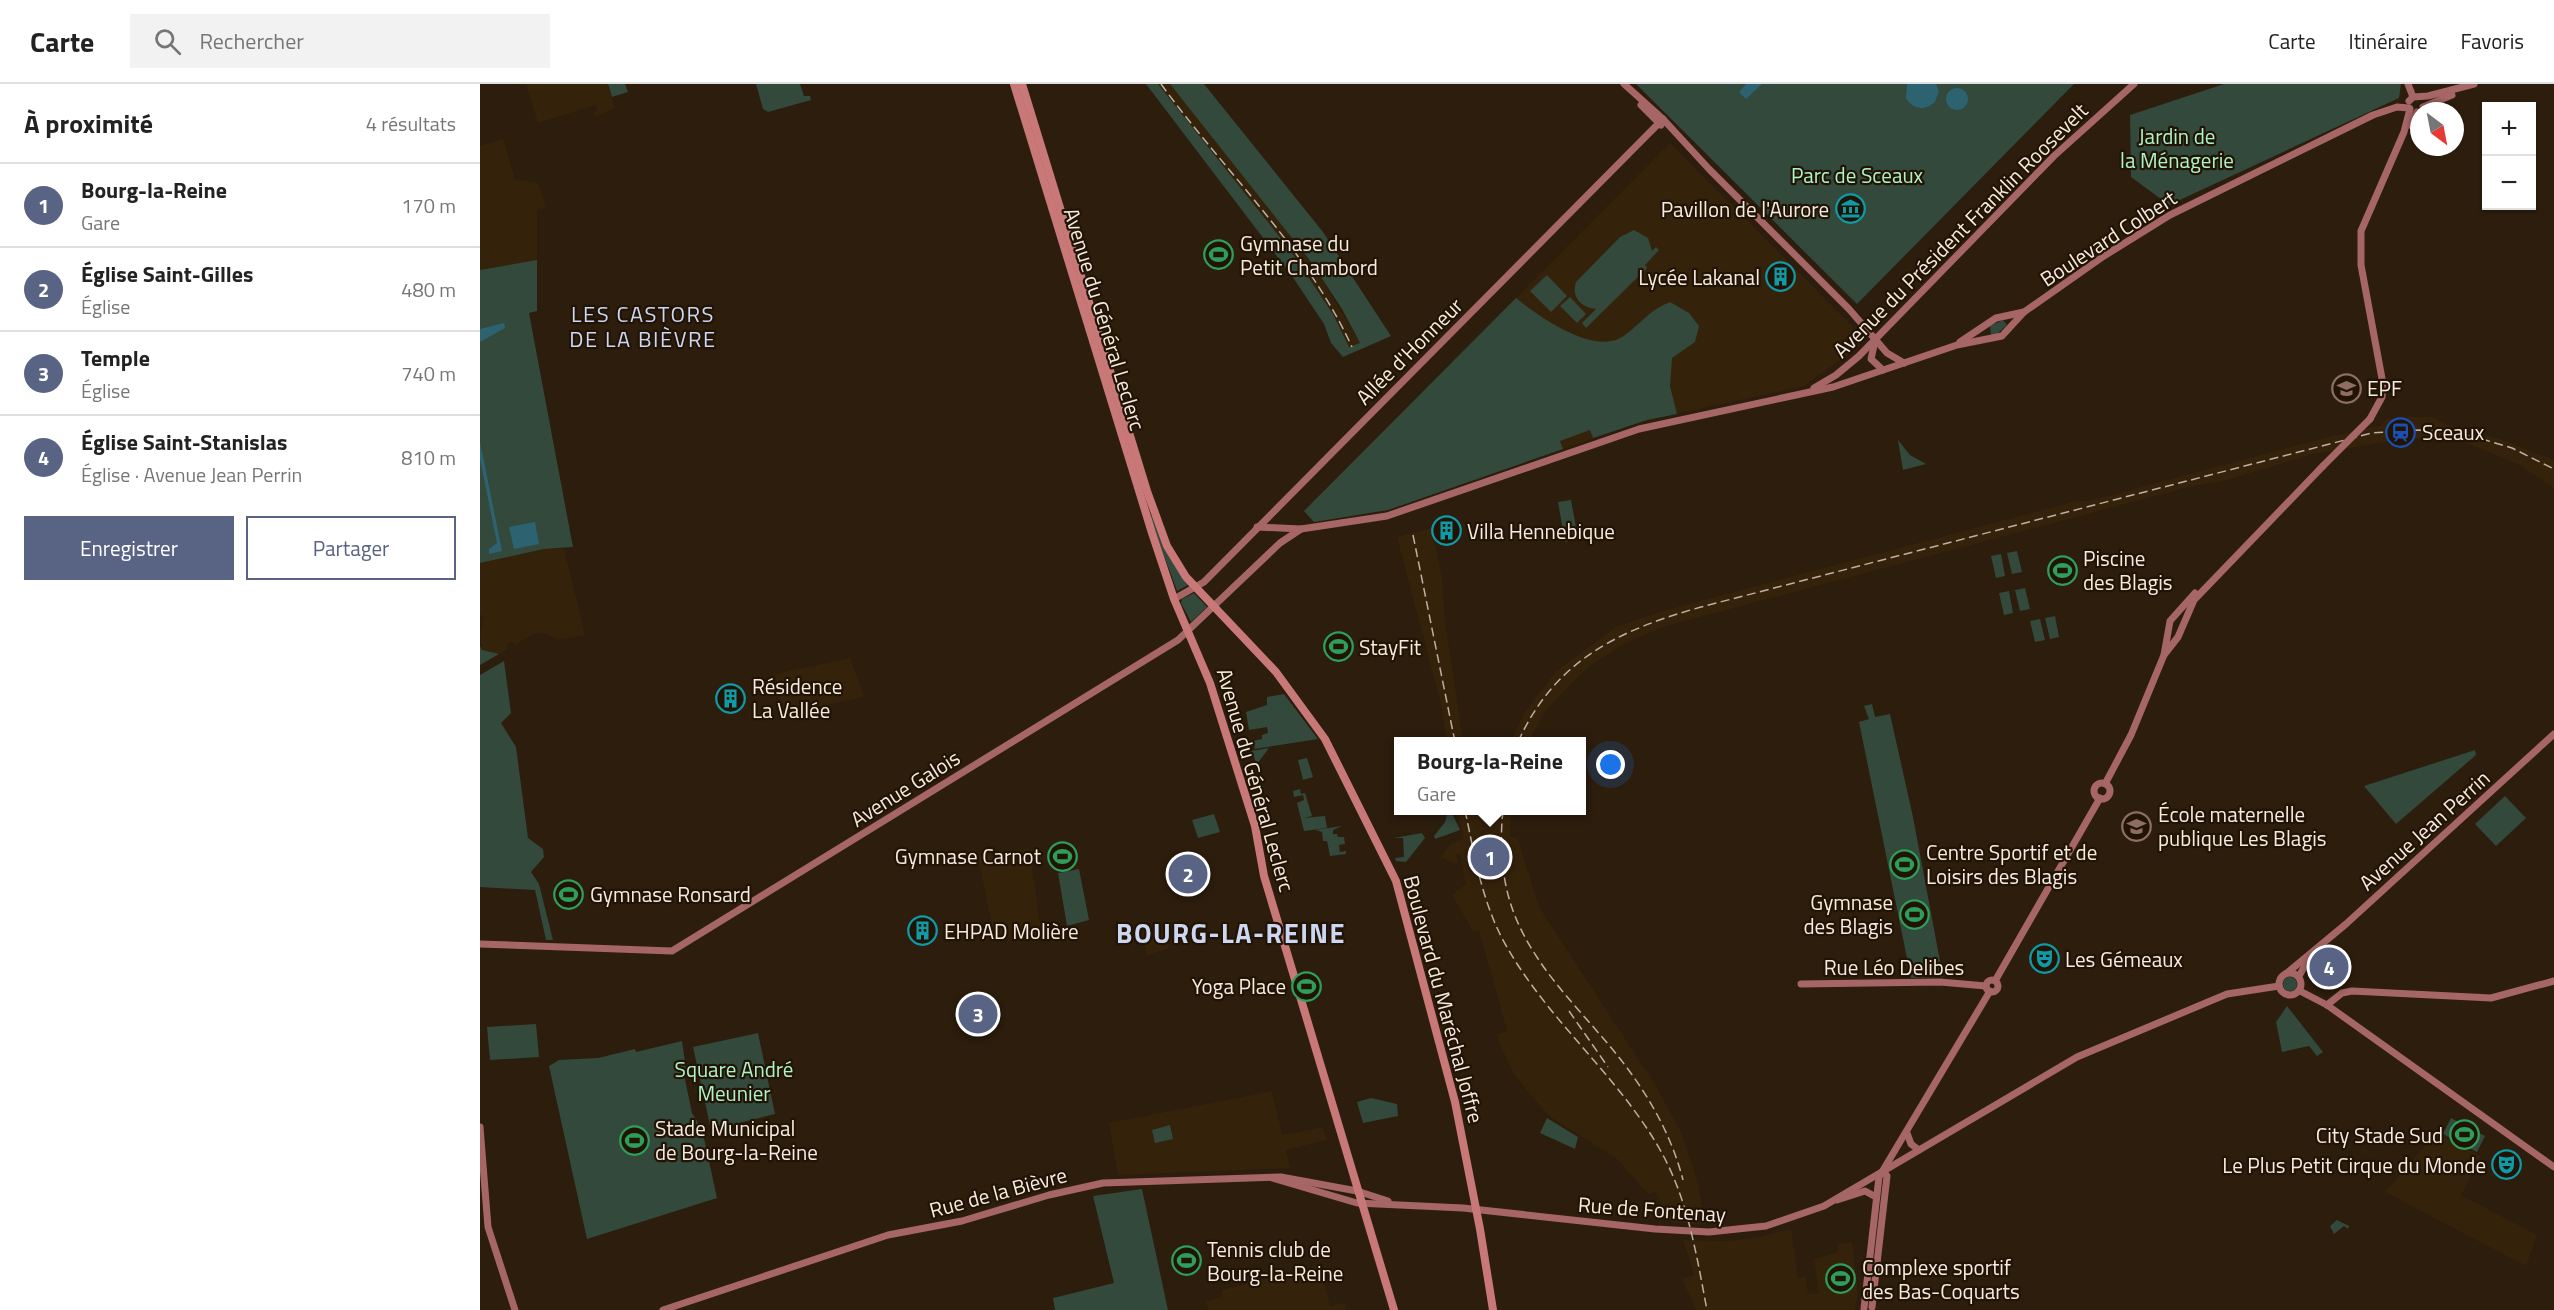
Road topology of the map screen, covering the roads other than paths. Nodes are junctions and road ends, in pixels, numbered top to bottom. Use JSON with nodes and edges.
{"nodes":[{"id":1,"x":1014,"y":84,"type":"edge"},
{"id":2,"x":1022,"y":84,"type":"edge"},
{"id":3,"x":1623,"y":84,"type":"edge"},
{"id":4,"x":2134,"y":84,"type":"edge"},
{"id":5,"x":2408,"y":84,"type":"edge"},
{"id":6,"x":2474,"y":84,"type":"edge"},
{"id":7,"x":2482,"y":84,"type":"edge"},
{"id":8,"x":2414,"y":102,"type":"edge"},
{"id":9,"x":2426,"y":102,"type":"edge"},
{"id":10,"x":2427,"y":102,"type":"edge"},
{"id":11,"x":2410,"y":106,"type":"edge"},
{"id":12,"x":2410,"y":118,"type":"edge"},
{"id":13,"x":1661,"y":121,"type":"junction"},
{"id":14,"x":2024,"y":312,"type":"junction"},
{"id":15,"x":2005,"y":316,"type":"junction"},
{"id":16,"x":1985,"y":326,"type":"junction"},
{"id":17,"x":2012,"y":326,"type":"junction"},
{"id":18,"x":1989,"y":338,"type":"junction"},
{"id":19,"x":1876,"y":339,"type":"junction"},
{"id":20,"x":1957,"y":345,"type":"junction"},
{"id":21,"x":1887,"y":353,"type":"junction"},
{"id":22,"x":1902,"y":363,"type":"junction"},
{"id":23,"x":1883,"y":369,"type":"junction"},
{"id":24,"x":1803,"y":393,"type":"junction"},
{"id":25,"x":1257,"y":527,"type":"junction"},
{"id":26,"x":1301,"y":529,"type":"junction"},
{"id":27,"x":2225,"y":566,"type":"junction"},
{"id":28,"x":1195,"y":587,"type":"junction"},
{"id":29,"x":1174,"y":599,"type":"junction"},
{"id":30,"x":1214,"y":607,"type":"junction"},
{"id":31,"x":2178,"y":612,"type":"junction"},
{"id":32,"x":2186,"y":618,"type":"junction"},
{"id":33,"x":1188,"y":633,"type":"junction"},
{"id":34,"x":2164,"y":655,"type":"junction"},
{"id":35,"x":2554,"y":734,"type":"edge"},
{"id":36,"x":2105,"y":784,"type":"junction"},
{"id":37,"x":2100,"y":798,"type":"junction"},
{"id":38,"x":480,"y":944,"type":"edge"},
{"id":39,"x":2315,"y":950,"type":"junction"},
{"id":40,"x":2287,"y":973,"type":"junction"},
{"id":41,"x":2299,"y":976,"type":"junction"},
{"id":42,"x":2554,"y":981,"type":"edge"},
{"id":43,"x":1801,"y":984,"type":"dead end"},
{"id":44,"x":2280,"y":986,"type":"junction"},
{"id":45,"x":1988,"y":988,"type":"junction"},
{"id":46,"x":2300,"y":991,"type":"junction"},
{"id":47,"x":2327,"y":1005,"type":"junction"},
{"id":48,"x":480,"y":1127,"type":"edge"},
{"id":49,"x":1906,"y":1133,"type":"junction"},
{"id":50,"x":1919,"y":1150,"type":"junction"},
{"id":51,"x":2554,"y":1167,"type":"edge"},
{"id":52,"x":1884,"y":1171,"type":"junction"},
{"id":53,"x":1272,"y":1178,"type":"junction"},
{"id":54,"x":1357,"y":1191,"type":"junction"},
{"id":55,"x":1876,"y":1197,"type":"junction"},
{"id":56,"x":1832,"y":1201,"type":"junction"},
{"id":57,"x":1393,"y":1203,"type":"junction"},
{"id":58,"x":1361,"y":1204,"type":"junction"},
{"id":59,"x":1477,"y":1209,"type":"junction"},
{"id":60,"x":1868,"y":1309,"type":"edge"},
{"id":61,"x":515,"y":1310,"type":"edge"},
{"id":62,"x":663,"y":1310,"type":"edge"},
{"id":63,"x":1394,"y":1310,"type":"edge"},
{"id":64,"x":1493,"y":1310,"type":"edge"}],
"edges":[{"from":1,"to":29,"type":"main road","name":"Avenue du Général Leclerc"},
{"from":2,"to":28,"type":"main road","name":"Avenue du Général Leclerc"},
{"from":3,"to":13,"type":"main road"},
{"from":4,"to":19,"type":"main road","name":"Avenue du Président Franklin Roosevelt"},
{"from":5,"to":8,"type":"main road"},
{"from":6,"to":9,"type":"main road"},
{"from":7,"to":10,"type":"main road"},
{"from":11,"to":14,"type":"main road","name":"Boulevard Colbert"},
{"from":12,"to":27,"type":"main road","bridge":true},
{"from":13,"to":19,"type":"main road"},
{"from":13,"to":25,"type":"main road","name":"Allée d'Honneur"},
{"from":14,"to":15,"type":"main road","name":"Boulevard Colbert"},
{"from":14,"to":17,"type":"main road","name":"Boulevard Colbert"},
{"from":15,"to":16,"type":"main road","name":"Boulevard Colbert"},
{"from":15,"to":17,"type":"main road"},
{"from":16,"to":18,"type":"main road"},
{"from":16,"to":20,"type":"main road","name":"Boulevard Colbert"},
{"from":17,"to":18,"type":"main road","name":"Boulevard Colbert"},
{"from":18,"to":20,"type":"main road","name":"Boulevard Colbert"},
{"from":19,"to":21,"type":"main road"},
{"from":19,"to":23,"type":"main road"},
{"from":19,"to":24,"type":"main road","name":"Avenue du Président Franklin Roosevelt"},
{"from":20,"to":22,"type":"main road","name":"Boulevard Colbert"},
{"from":21,"to":22,"type":"main road"},
{"from":21,"to":23,"type":"main road"},
{"from":22,"to":23,"type":"main road","name":"Boulevard Colbert"},
{"from":23,"to":24,"type":"main road","name":"Avenue du Président Franklin Roosevelt"},
{"from":24,"to":26,"type":"main road","name":"Avenue du Président Franklin Roosevelt"},
{"from":25,"to":26,"type":"main road"},
{"from":25,"to":28,"type":"main road","name":"Allée d'Honneur"},
{"from":26,"to":30,"type":"main road","name":"Avenue Galois"},
{"from":27,"to":31,"type":"main road"},
{"from":27,"to":32,"type":"main road"},
{"from":28,"to":29,"type":"main road","name":"Allée d'Honneur"},
{"from":28,"to":30,"type":"main road","name":"Avenue du Général Leclerc"},
{"from":29,"to":33,"type":"main road","name":"Avenue du Général Leclerc"},
{"from":30,"to":33,"type":"main road","name":"Avenue Galois"},
{"from":30,"to":59,"type":"main road","name":"Boulevard du Maréchal Joffre"},
{"from":31,"to":32,"type":"main road"},
{"from":31,"to":34,"type":"main road"},
{"from":32,"to":34,"type":"main road"},
{"from":33,"to":38,"type":"main road","name":"Avenue Galois"},
{"from":33,"to":54,"type":"main road","name":"Avenue du Général Leclerc"},
{"from":34,"to":36,"type":"main road"},
{"from":35,"to":39,"type":"main road","name":"Avenue Jean Perrin"},
{"from":36,"to":37,"type":"main road"},
{"from":36,"to":37,"type":"main road"},
{"from":37,"to":45,"type":"main road"},
{"from":39,"to":40,"type":"main road","name":"Avenue Jean Perrin"},
{"from":39,"to":41,"type":"main road","name":"Avenue Jean Perrin"},
{"from":40,"to":41,"type":"main road"},
{"from":40,"to":44,"type":"main road"},
{"from":41,"to":46,"type":"main road"},
{"from":42,"to":47,"type":"main road"},
{"from":43,"to":45,"type":"main road","name":"Rue Léo Delibes"},
{"from":44,"to":46,"type":"main road"},
{"from":44,"to":50,"type":"main road","name":"Rue de Fontenay"},
{"from":45,"to":49,"type":"main road"},
{"from":46,"to":47,"type":"main road"},
{"from":47,"to":51,"type":"main road"},
{"from":48,"to":61,"type":"main road"},
{"from":49,"to":50,"type":"main road"},
{"from":49,"to":52,"type":"main road"},
{"from":50,"to":52,"type":"main road","name":"Rue de Fontenay"},
{"from":52,"to":55,"type":"main road"},
{"from":52,"to":56,"type":"main road","name":"Rue de Fontenay"},
{"from":52,"to":60,"type":"main road"},
{"from":53,"to":54,"type":"main road","name":"Rue de la Bièvre"},
{"from":53,"to":58,"type":"main road","name":"Rue de la Bièvre"},
{"from":53,"to":62,"type":"main road","name":"Rue de la Bièvre"},
{"from":54,"to":57,"type":"main road","name":"Rue de la Bièvre"},
{"from":54,"to":58,"type":"main road","name":"Avenue du Général Leclerc"},
{"from":55,"to":56,"type":"main road"},
{"from":55,"to":60,"type":"main road"},
{"from":56,"to":59,"type":"main road","name":"Rue de Fontenay"},
{"from":57,"to":58,"type":"main road","name":"Rue de la Bièvre"},
{"from":57,"to":59,"type":"main road","name":"Rue de Fontenay"},
{"from":58,"to":63,"type":"main road","name":"Avenue du Général Leclerc"},
{"from":59,"to":64,"type":"main road","name":"Boulevard du Maréchal Joffre"}]}
